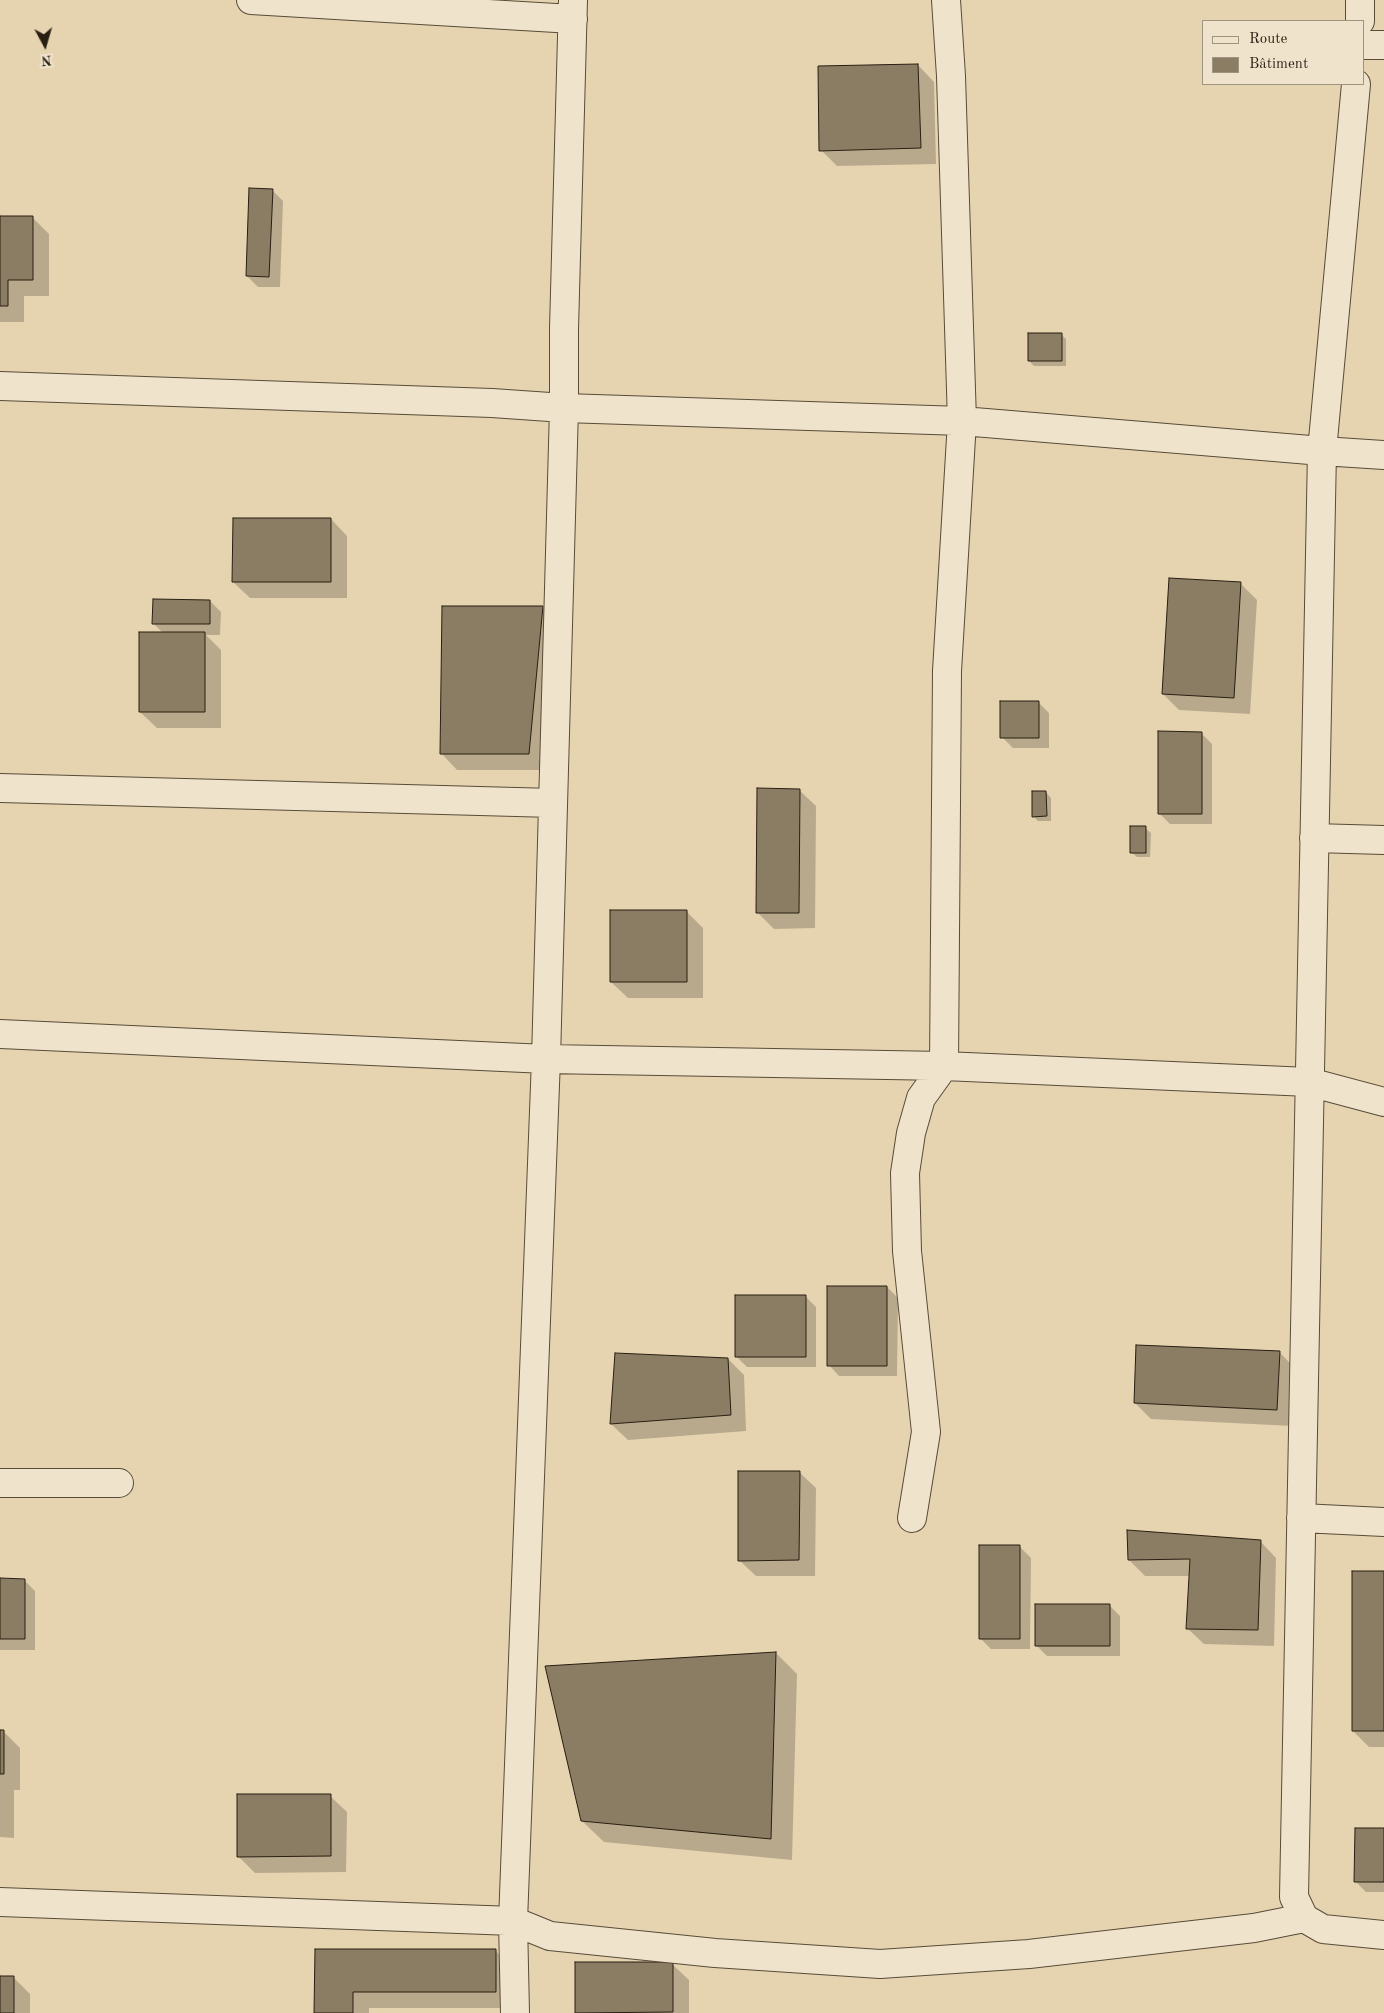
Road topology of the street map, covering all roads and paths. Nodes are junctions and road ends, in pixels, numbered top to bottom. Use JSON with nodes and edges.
{"nodes":[{"id":1,"x":251,"y":0,"type":"edge"},
{"id":2,"x":946,"y":0,"type":"edge"},
{"id":3,"x":1360,"y":0,"type":"edge"},
{"id":4,"x":573,"y":10,"type":"edge"},
{"id":5,"x":1360,"y":20,"type":"edge"},
{"id":6,"x":1364,"y":45,"type":"edge"},
{"id":7,"x":1384,"y":45,"type":"edge"},
{"id":8,"x":1356,"y":85,"type":"edge"},
{"id":9,"x":0,"y":386,"type":"edge"},
{"id":10,"x":564,"y":408,"type":"junction"},
{"id":11,"x":962,"y":421,"type":"junction"},
{"id":12,"x":1322,"y":452,"type":"junction"},
{"id":13,"x":1384,"y":455,"type":"edge"},
{"id":14,"x":0,"y":788,"type":"edge"},
{"id":15,"x":553,"y":803,"type":"junction"},
{"id":16,"x":1314,"y":838,"type":"junction"},
{"id":17,"x":1384,"y":840,"type":"edge"},
{"id":18,"x":0,"y":1034,"type":"edge"},
{"id":19,"x":546,"y":1059,"type":"junction"},
{"id":20,"x":944,"y":1066,"type":"junction"},
{"id":21,"x":1309,"y":1082,"type":"junction"},
{"id":22,"x":1384,"y":1102,"type":"edge"},
{"id":23,"x":0,"y":1483,"type":"edge"},
{"id":24,"x":119,"y":1483,"type":"dead end"},
{"id":25,"x":912,"y":1518,"type":"dead end"},
{"id":26,"x":1301,"y":1518,"type":"junction"},
{"id":27,"x":1384,"y":1522,"type":"edge"},
{"id":28,"x":0,"y":1902,"type":"edge"},
{"id":29,"x":1304,"y":1918,"type":"junction"},
{"id":30,"x":513,"y":1921,"type":"junction"},
{"id":31,"x":1384,"y":1936,"type":"edge"},
{"id":32,"x":514,"y":2013,"type":"edge"}],
"edges":[{"from":1,"to":4,"type":"street"},
{"from":2,"to":11,"type":"street"},
{"from":3,"to":5,"type":"street"},
{"from":4,"to":10,"type":"street"},
{"from":6,"to":7,"type":"street"},
{"from":8,"to":12,"type":"street"},
{"from":9,"to":10,"type":"street"},
{"from":10,"to":11,"type":"street"},
{"from":10,"to":15,"type":"street"},
{"from":11,"to":12,"type":"street"},
{"from":11,"to":20,"type":"street"},
{"from":12,"to":13,"type":"street"},
{"from":12,"to":16,"type":"street"},
{"from":14,"to":15,"type":"street"},
{"from":15,"to":19,"type":"street"},
{"from":16,"to":17,"type":"street"},
{"from":16,"to":21,"type":"street"},
{"from":18,"to":19,"type":"street"},
{"from":19,"to":20,"type":"street"},
{"from":19,"to":30,"type":"street"},
{"from":20,"to":21,"type":"street"},
{"from":20,"to":25,"type":"street"},
{"from":21,"to":22,"type":"street"},
{"from":21,"to":26,"type":"street"},
{"from":23,"to":24,"type":"street"},
{"from":26,"to":27,"type":"street"},
{"from":26,"to":29,"type":"street"},
{"from":28,"to":30,"type":"street"},
{"from":29,"to":30,"type":"street"},
{"from":29,"to":31,"type":"street"},
{"from":30,"to":32,"type":"street"}]}
